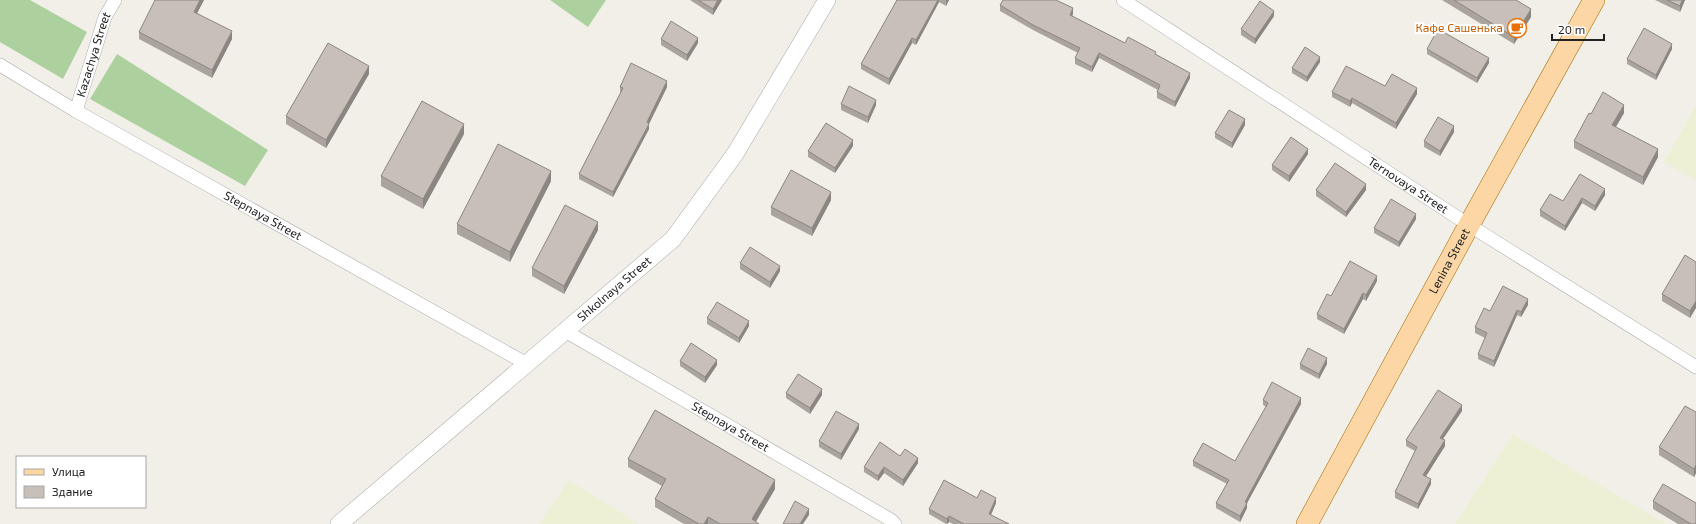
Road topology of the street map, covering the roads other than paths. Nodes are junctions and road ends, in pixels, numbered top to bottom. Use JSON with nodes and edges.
{"nodes":[{"id":1,"x":115,"y":0,"type":"edge"},
{"id":2,"x":827,"y":0,"type":"edge"},
{"id":3,"x":1123,"y":0,"type":"edge"},
{"id":4,"x":1594,"y":0,"type":"edge"},
{"id":5,"x":0,"y":65,"type":"edge"},
{"id":6,"x":76,"y":111,"type":"junction"},
{"id":7,"x":1469,"y":225,"type":"junction"},
{"id":8,"x":564,"y":332,"type":"junction"},
{"id":9,"x":526,"y":364,"type":"junction"},
{"id":10,"x":1696,"y":367,"type":"edge"},
{"id":11,"x":339,"y":524,"type":"edge"},
{"id":12,"x":896,"y":524,"type":"edge"},
{"id":13,"x":1307,"y":524,"type":"edge"}],
"edges":[{"from":1,"to":6,"type":"street","name":"Kazachya Street"},
{"from":2,"to":8,"type":"street","name":"Shkolnaya Street"},
{"from":3,"to":7,"type":"street","name":"Ternovaya Street"},
{"from":4,"to":7,"type":"main road","name":"Lenina Street"},
{"from":5,"to":6,"type":"street","name":"Stepnaya Street"},
{"from":6,"to":9,"type":"street","name":"Stepnaya Street"},
{"from":7,"to":10,"type":"street","name":"Ternovaya Street"},
{"from":7,"to":13,"type":"main road","name":"Lenina Street"},
{"from":8,"to":9,"type":"street","name":"Shkolnaya Street"},
{"from":8,"to":12,"type":"street","name":"Stepnaya Street"},
{"from":9,"to":11,"type":"street","name":"Shkolnaya Street"}]}
